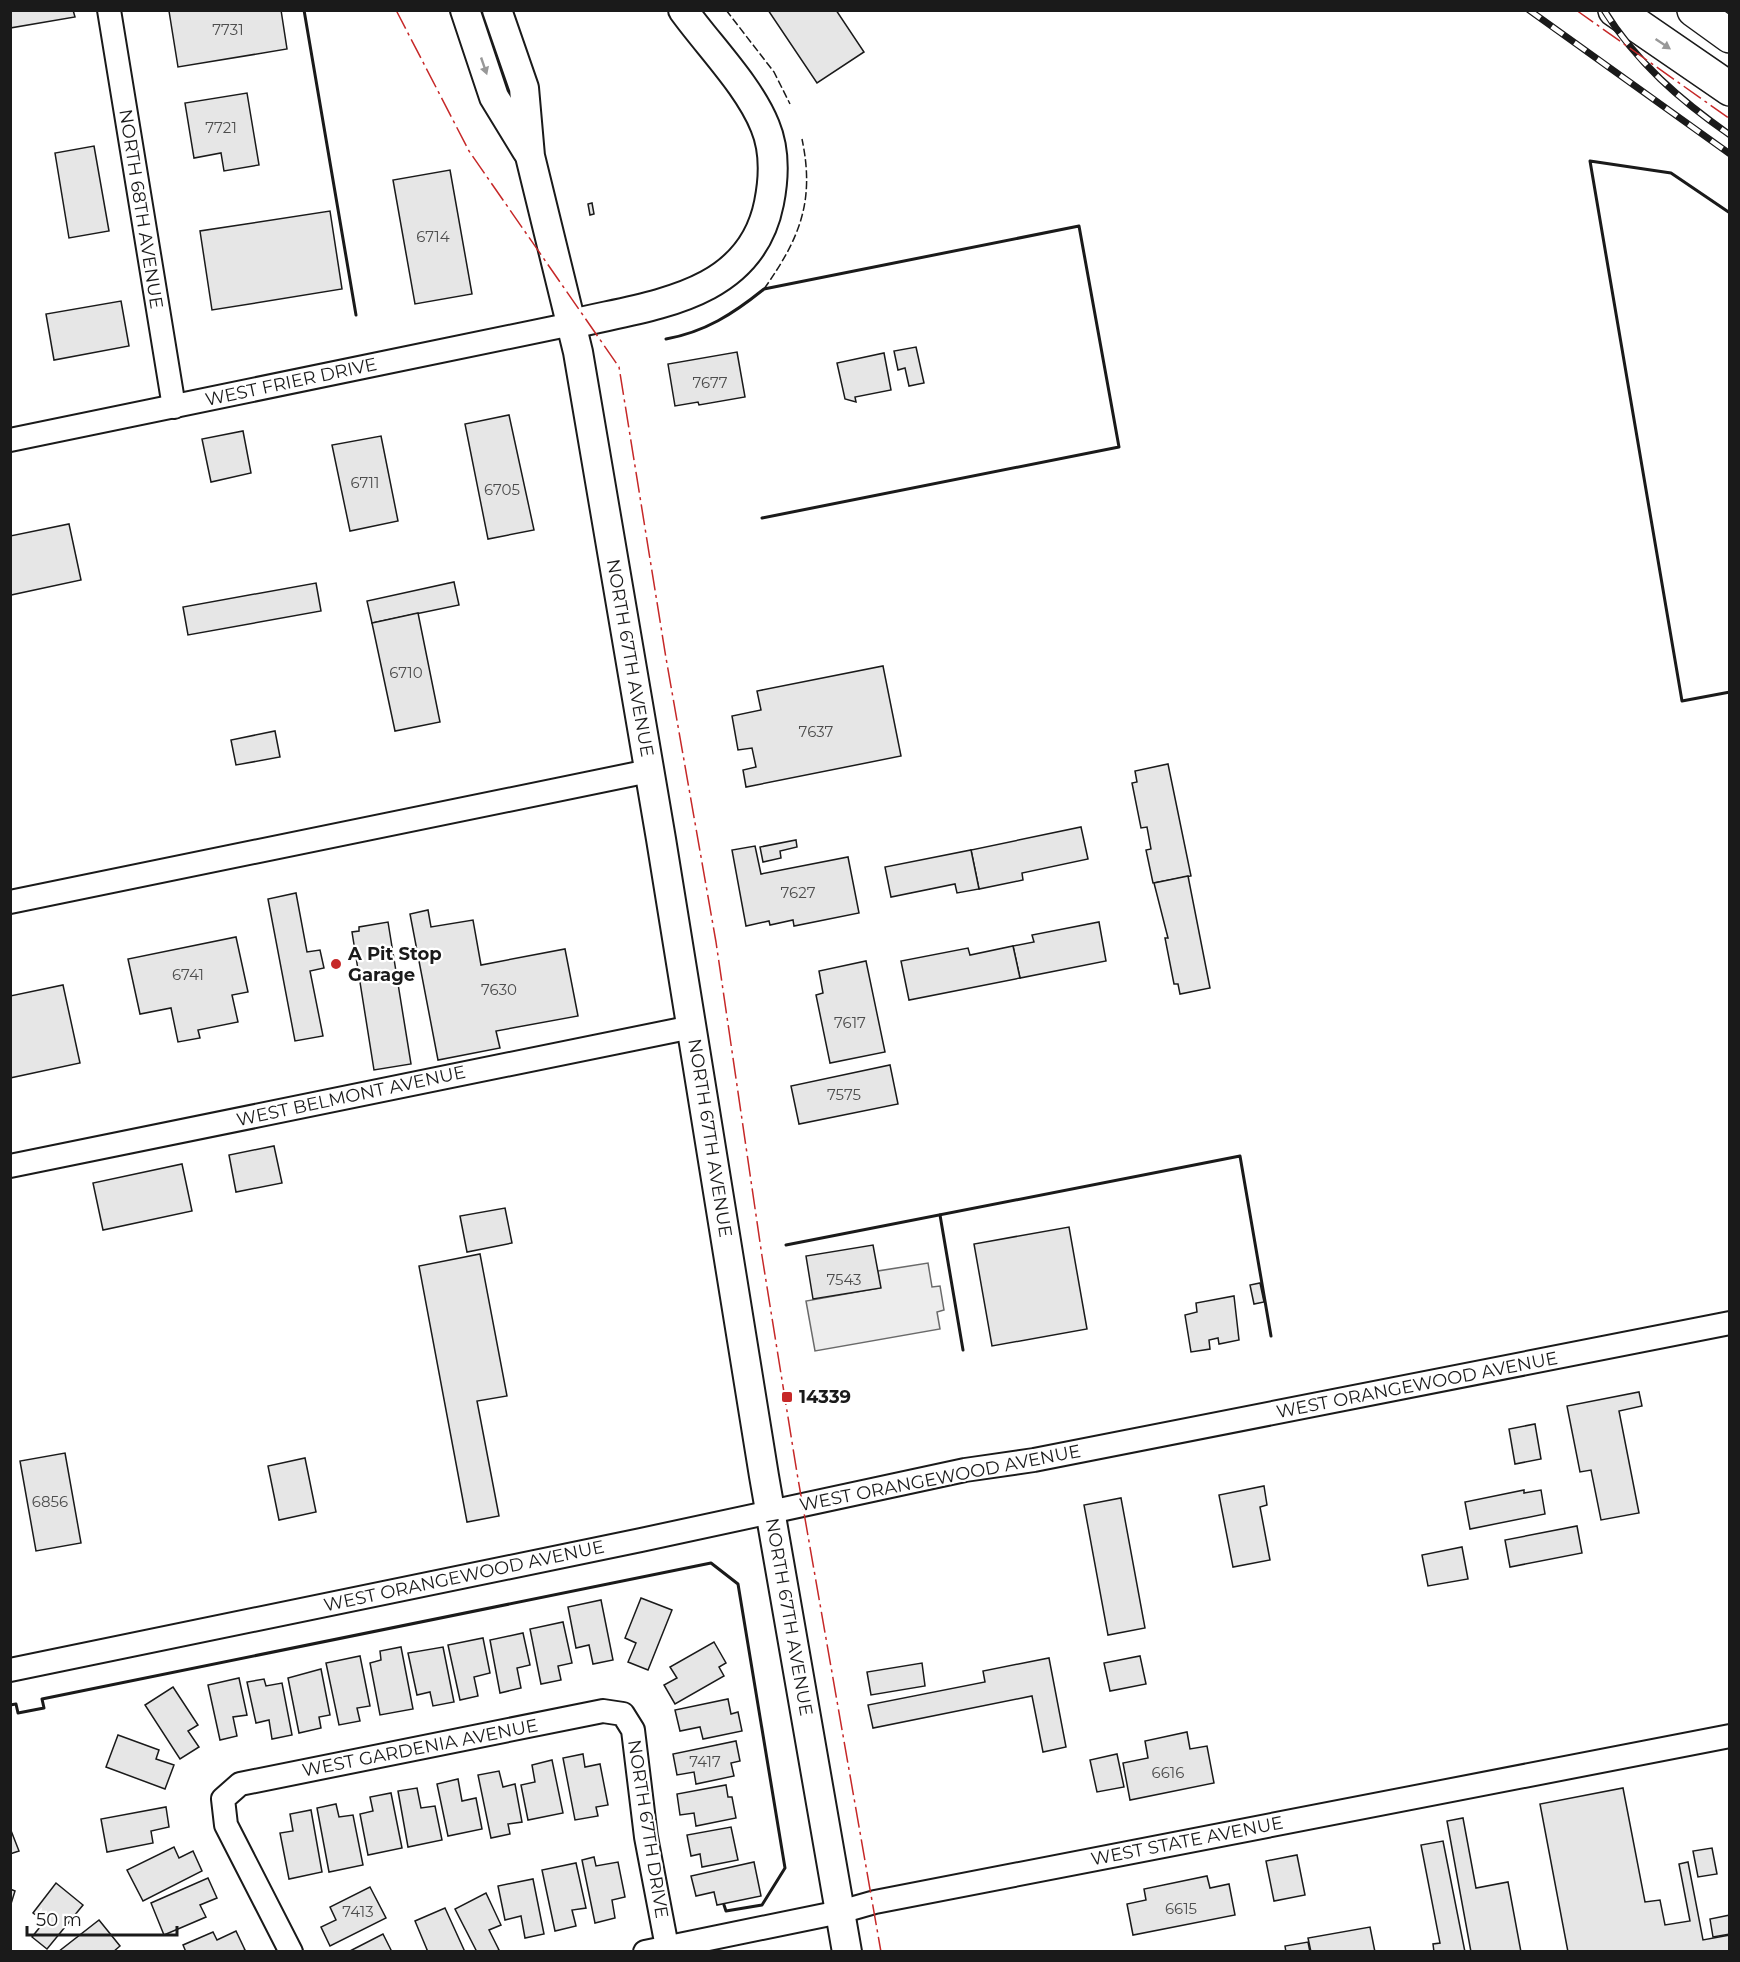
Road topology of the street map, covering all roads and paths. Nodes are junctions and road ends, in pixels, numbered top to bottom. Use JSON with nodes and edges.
{"nodes":[{"id":1,"x":109,"y":10,"type":"edge"},
{"id":2,"x":465,"y":10,"type":"edge"},
{"id":3,"x":497,"y":10,"type":"edge"},
{"id":4,"x":683,"y":10,"type":"edge"},
{"id":5,"x":1615,"y":10,"type":"edge"},
{"id":6,"x":1694,"y":10,"type":"edge"},
{"id":7,"x":1730,"y":36,"type":"edge"},
{"id":8,"x":1730,"y":89,"type":"edge"},
{"id":9,"x":530,"y":156,"type":"junction"},
{"id":10,"x":572,"y":324,"type":"junction"},
{"id":11,"x":174,"y":407,"type":"junction"},
{"id":12,"x":10,"y":440,"type":"edge"},
{"id":13,"x":650,"y":771,"type":"junction"},
{"id":14,"x":10,"y":902,"type":"edge"},
{"id":15,"x":692,"y":1027,"type":"junction"},
{"id":16,"x":10,"y":1166,"type":"edge"},
{"id":17,"x":1730,"y":1323,"type":"edge"},
{"id":18,"x":771,"y":1511,"type":"junction"},
{"id":19,"x":10,"y":1670,"type":"edge"},
{"id":20,"x":623,"y":1714,"type":"joint"},
{"id":21,"x":1730,"y":1736,"type":"edge"},
{"id":22,"x":840,"y":1912,"type":"junction"},
{"id":23,"x":655,"y":1950,"type":"edge"},
{"id":24,"x":291,"y":1952,"type":"edge"},
{"id":25,"x":847,"y":1952,"type":"edge"}],
"edges":[{"from":1,"to":11,"type":"street","name":"NORTH 68TH AVENUE"},
{"from":2,"to":9,"type":"main road","name":"NORTH 67TH AVENUE","one_way":true},
{"from":3,"to":9,"type":"main road","name":"NORTH 67TH AVENUE"},
{"from":4,"to":10,"type":"main road"},
{"from":5,"to":8,"type":"highway","one_way":true},
{"from":6,"to":7,"type":"highway"},
{"from":9,"to":10,"type":"main road","name":"NORTH 67TH AVENUE"},
{"from":10,"to":11,"type":"street","name":"WEST FRIER DRIVE"},
{"from":10,"to":13,"type":"main road","name":"NORTH 67TH AVENUE"},
{"from":11,"to":12,"type":"street","name":"WEST FRIER DRIVE"},
{"from":13,"to":14,"type":"street"},
{"from":13,"to":15,"type":"main road","name":"NORTH 67TH AVENUE"},
{"from":15,"to":16,"type":"street","name":"WEST BELMONT AVENUE"},
{"from":15,"to":18,"type":"main road","name":"NORTH 67TH AVENUE"},
{"from":17,"to":18,"type":"street","name":"WEST ORANGEWOOD AVENUE"},
{"from":18,"to":19,"type":"street","name":"WEST ORANGEWOOD AVENUE"},
{"from":18,"to":22,"type":"main road","name":"NORTH 67TH AVENUE"},
{"from":20,"to":23,"type":"street","name":"NORTH 67TH DRIVE"},
{"from":20,"to":24,"type":"street","name":"WEST GARDENIA AVENUE"},
{"from":21,"to":22,"type":"street","name":"WEST STATE AVENUE"},
{"from":22,"to":23,"type":"street","name":"WEST STATE AVENUE"},
{"from":22,"to":25,"type":"main road","name":"NORTH 67TH AVENUE"}]}
